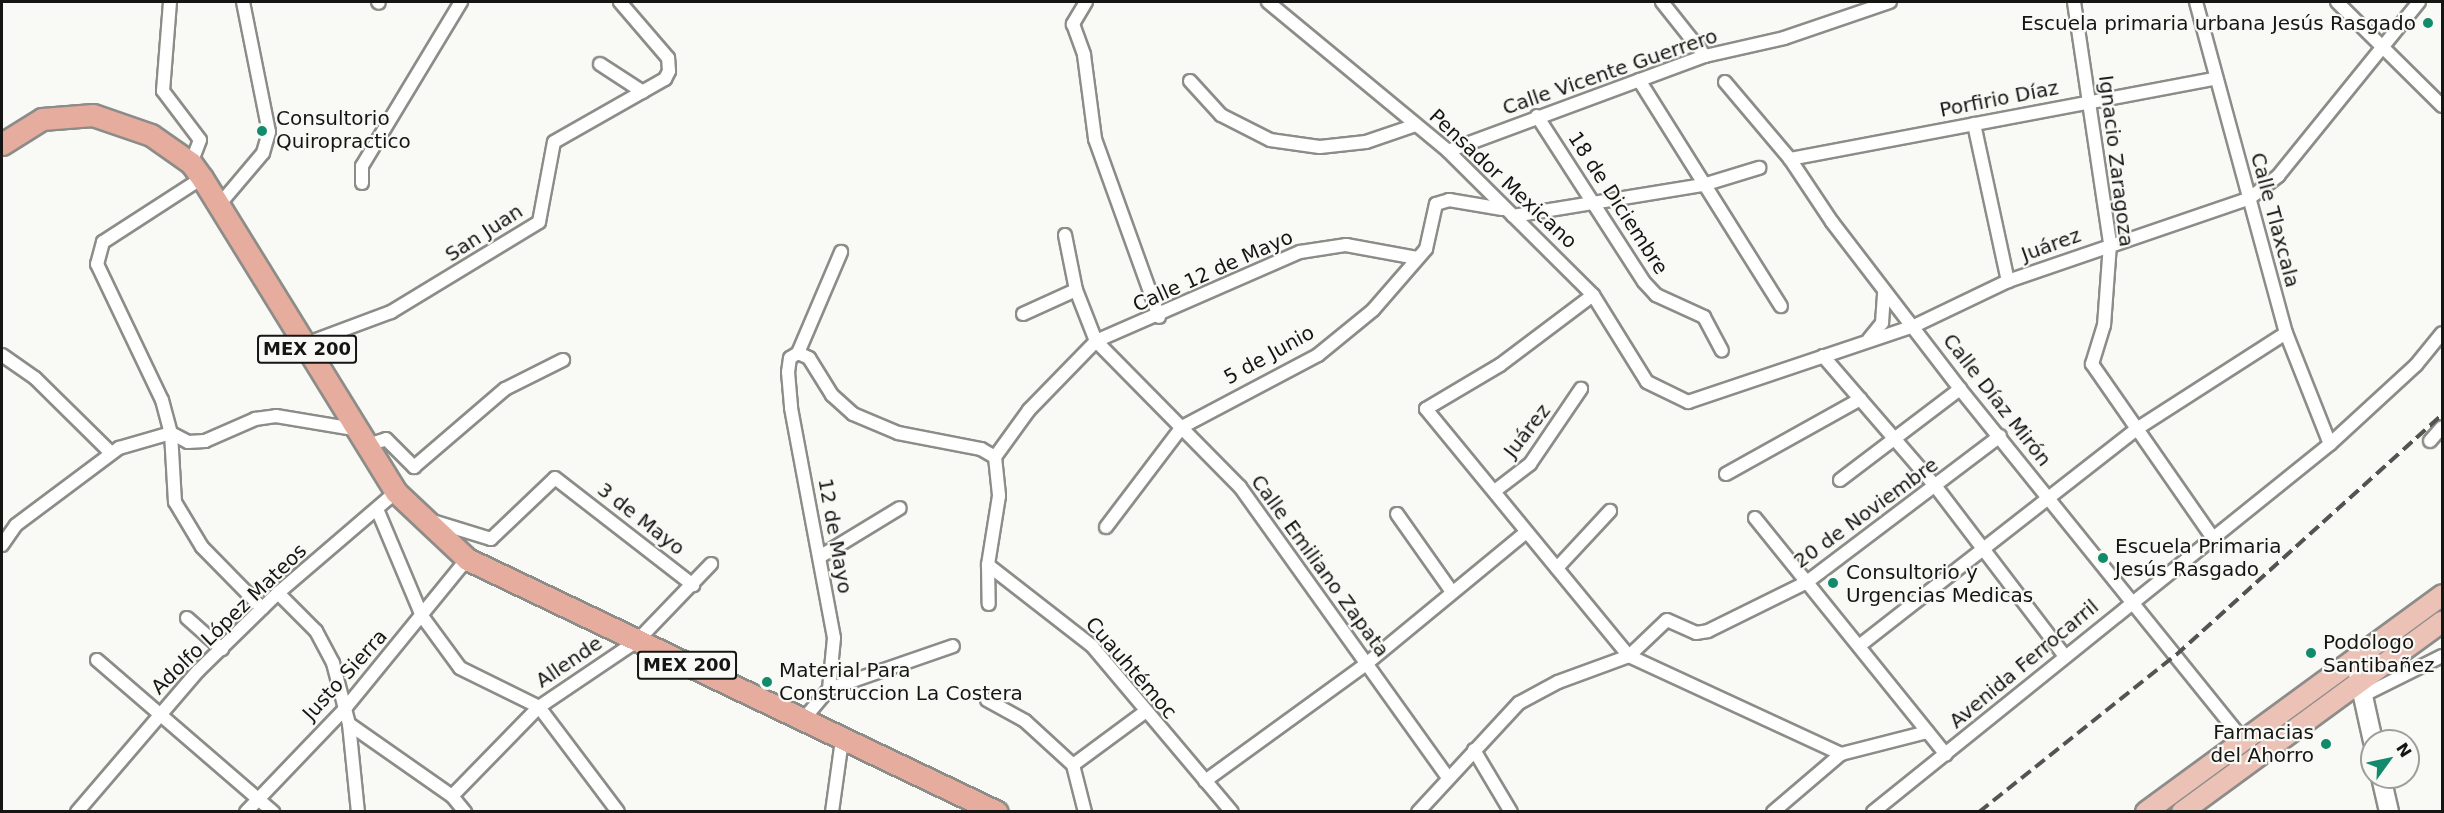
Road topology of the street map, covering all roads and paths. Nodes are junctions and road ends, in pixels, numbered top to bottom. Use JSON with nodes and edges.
{"nodes":[{"id":1,"x":170,"y":2,"type":"edge"},
{"id":2,"x":243,"y":2,"type":"edge"},
{"id":3,"x":461,"y":2,"type":"edge"},
{"id":4,"x":620,"y":2,"type":"edge"},
{"id":5,"x":1086,"y":2,"type":"edge"},
{"id":6,"x":1268,"y":2,"type":"edge"},
{"id":7,"x":1662,"y":2,"type":"edge"},
{"id":8,"x":1890,"y":2,"type":"edge"},
{"id":9,"x":2074,"y":2,"type":"edge"},
{"id":10,"x":2196,"y":2,"type":"edge"},
{"id":11,"x":2337,"y":2,"type":"edge"},
{"id":12,"x":2419,"y":2,"type":"edge"},
{"id":13,"x":2381,"y":44,"type":"junction"},
{"id":14,"x":1705,"y":56,"type":"junction"},
{"id":15,"x":600,"y":64,"type":"dead end"},
{"id":16,"x":2215,"y":79,"type":"junction"},
{"id":17,"x":1639,"y":80,"type":"junction"},
{"id":18,"x":1190,"y":81,"type":"dead end"},
{"id":19,"x":1725,"y":82,"type":"dead end"},
{"id":20,"x":643,"y":92,"type":"junction"},
{"id":21,"x":2090,"y":100,"type":"junction"},
{"id":22,"x":2442,"y":106,"type":"edge"},
{"id":23,"x":1537,"y":116,"type":"junction"},
{"id":24,"x":1974,"y":124,"type":"junction"},
{"id":25,"x":1416,"y":125,"type":"junction"},
{"id":26,"x":3,"y":137,"type":"edge"},
{"id":27,"x":1448,"y":151,"type":"junction"},
{"id":28,"x":1790,"y":159,"type":"junction"},
{"id":29,"x":1759,"y":168,"type":"dead end"},
{"id":30,"x":196,"y":170,"type":"junction"},
{"id":31,"x":362,"y":183,"type":"dead end"},
{"id":32,"x":1703,"y":185,"type":"junction"},
{"id":33,"x":2250,"y":198,"type":"junction"},
{"id":34,"x":1595,"y":202,"type":"junction"},
{"id":35,"x":219,"y":205,"type":"junction"},
{"id":36,"x":1502,"y":209,"type":"junction"},
{"id":37,"x":1513,"y":216,"type":"junction"},
{"id":38,"x":1065,"y":235,"type":"dead end"},
{"id":39,"x":2110,"y":244,"type":"junction"},
{"id":40,"x":841,"y":252,"type":"dead end"},
{"id":41,"x":1417,"y":258,"type":"junction"},
{"id":42,"x":2008,"y":282,"type":"junction"},
{"id":43,"x":1076,"y":290,"type":"junction"},
{"id":44,"x":1884,"y":291,"type":"junction"},
{"id":45,"x":1593,"y":296,"type":"junction"},
{"id":46,"x":1781,"y":306,"type":"dead end"},
{"id":47,"x":1023,"y":314,"type":"dead end"},
{"id":48,"x":1159,"y":317,"type":"junction"},
{"id":49,"x":1914,"y":326,"type":"junction"},
{"id":50,"x":2286,"y":333,"type":"junction"},
{"id":51,"x":2442,"y":333,"type":"edge"},
{"id":52,"x":1869,"y":339,"type":"junction"},
{"id":53,"x":1096,"y":340,"type":"junction"},
{"id":54,"x":305,"y":344,"type":"junction"},
{"id":55,"x":1722,"y":351,"type":"dead end"},
{"id":56,"x":798,"y":353,"type":"junction"},
{"id":57,"x":2,"y":355,"type":"edge"},
{"id":58,"x":1823,"y":356,"type":"junction"},
{"id":59,"x":563,"y":360,"type":"dead end"},
{"id":60,"x":1581,"y":389,"type":"dead end"},
{"id":61,"x":1960,"y":389,"type":"junction"},
{"id":62,"x":1861,"y":399,"type":"junction"},
{"id":63,"x":1688,"y":402,"type":"joint"},
{"id":64,"x":1182,"y":427,"type":"junction"},
{"id":65,"x":2442,"y":427,"type":"edge"},
{"id":66,"x":2134,"y":430,"type":"junction"},
{"id":67,"x":171,"y":433,"type":"junction"},
{"id":68,"x":2000,"y":436,"type":"junction"},
{"id":69,"x":359,"y":438,"type":"junction"},
{"id":70,"x":1896,"y":438,"type":"junction"},
{"id":71,"x":2430,"y":441,"type":"dead end"},
{"id":72,"x":2330,"y":444,"type":"junction"},
{"id":73,"x":111,"y":453,"type":"junction"},
{"id":74,"x":995,"y":457,"type":"junction"},
{"id":75,"x":1726,"y":474,"type":"dead end"},
{"id":76,"x":1840,"y":480,"type":"dead end"},
{"id":77,"x":1936,"y":487,"type":"junction"},
{"id":78,"x":1496,"y":490,"type":"junction"},
{"id":79,"x":396,"y":492,"type":"junction"},
{"id":80,"x":2050,"y":498,"type":"junction"},
{"id":81,"x":900,"y":508,"type":"dead end"},
{"id":82,"x":377,"y":509,"type":"junction"},
{"id":83,"x":1610,"y":511,"type":"dead end"},
{"id":84,"x":1397,"y":514,"type":"dead end"},
{"id":85,"x":422,"y":518,"type":"junction"},
{"id":86,"x":1755,"y":518,"type":"dead end"},
{"id":87,"x":1107,"y":527,"type":"dead end"},
{"id":88,"x":1526,"y":532,"type":"junction"},
{"id":89,"x":2213,"y":538,"type":"junction"},
{"id":90,"x":2,"y":545,"type":"edge"},
{"id":91,"x":1985,"y":550,"type":"junction"},
{"id":92,"x":821,"y":556,"type":"junction"},
{"id":93,"x":467,"y":559,"type":"junction"},
{"id":94,"x":711,"y":564,"type":"dead end"},
{"id":95,"x":988,"y":565,"type":"junction"},
{"id":96,"x":1557,"y":568,"type":"junction"},
{"id":97,"x":1808,"y":582,"type":"junction"},
{"id":98,"x":693,"y":585,"type":"junction"},
{"id":99,"x":1452,"y":592,"type":"junction"},
{"id":100,"x":278,"y":593,"type":"junction"},
{"id":101,"x":2442,"y":595,"type":"edge"},
{"id":102,"x":2132,"y":600,"type":"junction"},
{"id":103,"x":989,"y":604,"type":"dead end"},
{"id":104,"x":262,"y":608,"type":"junction"},
{"id":105,"x":422,"y":616,"type":"junction"},
{"id":106,"x":187,"y":618,"type":"dead end"},
{"id":107,"x":2442,"y":622,"type":"edge"},
{"id":108,"x":637,"y":641,"type":"junction"},
{"id":109,"x":953,"y":646,"type":"dead end"},
{"id":110,"x":1859,"y":646,"type":"junction"},
{"id":111,"x":222,"y":649,"type":"junction"},
{"id":112,"x":2064,"y":655,"type":"junction"},
{"id":113,"x":1629,"y":656,"type":"junction"},
{"id":114,"x":2442,"y":656,"type":"edge"},
{"id":115,"x":97,"y":660,"type":"dead end"},
{"id":116,"x":2355,"y":660,"type":"junction"},
{"id":117,"x":1366,"y":663,"type":"junction"},
{"id":118,"x":829,"y":688,"type":"junction"},
{"id":119,"x":2362,"y":689,"type":"junction"},
{"id":120,"x":987,"y":700,"type":"dead end"},
{"id":121,"x":539,"y":707,"type":"junction"},
{"id":122,"x":343,"y":711,"type":"junction"},
{"id":123,"x":1145,"y":712,"type":"junction"},
{"id":124,"x":159,"y":715,"type":"junction"},
{"id":125,"x":802,"y":722,"type":"junction"},
{"id":126,"x":349,"y":724,"type":"junction"},
{"id":127,"x":2370,"y":729,"type":"edge"},
{"id":128,"x":1927,"y":732,"type":"junction"},
{"id":129,"x":2242,"y":739,"type":"junction"},
{"id":130,"x":842,"y":740,"type":"junction"},
{"id":131,"x":1474,"y":750,"type":"junction"},
{"id":132,"x":1841,"y":754,"type":"junction"},
{"id":133,"x":1946,"y":755,"type":"junction"},
{"id":134,"x":1073,"y":765,"type":"junction"},
{"id":135,"x":1448,"y":777,"type":"junction"},
{"id":136,"x":1205,"y":781,"type":"junction"},
{"id":137,"x":2384,"y":789,"type":"edge"},
{"id":138,"x":452,"y":796,"type":"junction"},
{"id":139,"x":256,"y":797,"type":"junction"},
{"id":140,"x":77,"y":812,"type":"edge"},
{"id":141,"x":246,"y":812,"type":"edge"},
{"id":142,"x":273,"y":812,"type":"edge"},
{"id":143,"x":358,"y":812,"type":"edge"},
{"id":144,"x":465,"y":812,"type":"edge"},
{"id":145,"x":618,"y":812,"type":"edge"},
{"id":146,"x":832,"y":812,"type":"edge"},
{"id":147,"x":997,"y":812,"type":"edge"},
{"id":148,"x":1085,"y":812,"type":"edge"},
{"id":149,"x":1232,"y":812,"type":"edge"},
{"id":150,"x":1418,"y":812,"type":"edge"},
{"id":151,"x":1511,"y":812,"type":"edge"},
{"id":152,"x":1773,"y":812,"type":"edge"},
{"id":153,"x":1873,"y":812,"type":"edge"},
{"id":154,"x":2146,"y":812,"type":"edge"},
{"id":155,"x":2182,"y":812,"type":"edge"},
{"id":156,"x":2389,"y":812,"type":"edge"}],
"edges":[{"from":1,"to":30,"type":"street"},
{"from":2,"to":35,"type":"street"},
{"from":3,"to":31,"type":"street"},
{"from":4,"to":20,"type":"street","name":"San Juan"},
{"from":5,"to":48,"type":"street"},
{"from":6,"to":25,"type":"street","name":"Pensador Mexicano"},
{"from":7,"to":14,"type":"street"},
{"from":8,"to":14,"type":"street","name":"Calle Vicente Guerrero"},
{"from":9,"to":21,"type":"street","name":"Ignacio Zaragoza"},
{"from":10,"to":16,"type":"street","name":"Calle Tlaxcala"},
{"from":11,"to":13,"type":"street"},
{"from":12,"to":13,"type":"street","name":"Juárez"},
{"from":13,"to":22,"type":"street"},
{"from":13,"to":33,"type":"street","name":"Juárez"},
{"from":14,"to":17,"type":"street","name":"Calle Vicente Guerrero"},
{"from":15,"to":20,"type":"street"},
{"from":16,"to":21,"type":"street","name":"Porfirio Díaz"},
{"from":16,"to":33,"type":"street","name":"Calle Tlaxcala"},
{"from":17,"to":23,"type":"street","name":"Calle Vicente Guerrero"},
{"from":17,"to":32,"type":"street"},
{"from":18,"to":25,"type":"street"},
{"from":19,"to":28,"type":"street","name":"Calle Díaz Mirón"},
{"from":20,"to":54,"type":"street","name":"San Juan"},
{"from":21,"to":24,"type":"street","name":"Porfirio Díaz"},
{"from":21,"to":39,"type":"street","name":"Ignacio Zaragoza"},
{"from":23,"to":27,"type":"street","name":"Calle Vicente Guerrero"},
{"from":23,"to":34,"type":"street","name":"18 de Diciembre"},
{"from":24,"to":28,"type":"street","name":"Porfirio Díaz"},
{"from":24,"to":42,"type":"street"},
{"from":25,"to":27,"type":"street","name":"Pensador Mexicano"},
{"from":26,"to":30,"type":"highway","number":"MEX 200"},
{"from":27,"to":36,"type":"street","name":"Pensador Mexicano"},
{"from":28,"to":44,"type":"street","name":"Calle Díaz Mirón"},
{"from":29,"to":32,"type":"street"},
{"from":30,"to":35,"type":"highway","number":"MEX 200"},
{"from":30,"to":67,"type":"street"},
{"from":32,"to":34,"type":"street"},
{"from":32,"to":46,"type":"street"},
{"from":33,"to":39,"type":"street","name":"Juárez"},
{"from":33,"to":50,"type":"street","name":"Calle Tlaxcala"},
{"from":34,"to":37,"type":"street"},
{"from":34,"to":55,"type":"street","name":"18 de Diciembre"},
{"from":35,"to":54,"type":"highway","number":"MEX 200"},
{"from":36,"to":37,"type":"street","name":"Pensador Mexicano"},
{"from":36,"to":41,"type":"street","name":"5 de Junio"},
{"from":37,"to":45,"type":"street","name":"Pensador Mexicano"},
{"from":38,"to":43,"type":"street","name":"Calle Emiliano Zapata"},
{"from":39,"to":42,"type":"street","name":"Juárez"},
{"from":39,"to":66,"type":"street","name":"Ignacio Zaragoza"},
{"from":40,"to":56,"type":"street","name":"12 de Mayo"},
{"from":41,"to":48,"type":"street","name":"Calle 12 de Mayo"},
{"from":41,"to":64,"type":"street","name":"5 de Junio"},
{"from":42,"to":49,"type":"street","name":"Juárez"},
{"from":43,"to":47,"type":"street"},
{"from":43,"to":53,"type":"street","name":"Calle Emiliano Zapata"},
{"from":44,"to":49,"type":"street","name":"Calle Díaz Mirón"},
{"from":44,"to":52,"type":"street"},
{"from":45,"to":63,"type":"street","name":"Pensador Mexicano"},
{"from":45,"to":78,"type":"street"},
{"from":48,"to":53,"type":"street","name":"Calle 12 de Mayo"},
{"from":49,"to":52,"type":"street","name":"Juárez"},
{"from":49,"to":61,"type":"street","name":"Calle Díaz Mirón"},
{"from":50,"to":66,"type":"street"},
{"from":50,"to":72,"type":"street","name":"Calle Tlaxcala"},
{"from":51,"to":72,"type":"street","name":"Avenida Ferrocarril"},
{"from":52,"to":58,"type":"street","name":"Juárez"},
{"from":53,"to":64,"type":"street","name":"Calle Emiliano Zapata"},
{"from":53,"to":74,"type":"street"},
{"from":54,"to":69,"type":"highway","number":"MEX 200"},
{"from":56,"to":74,"type":"street"},
{"from":56,"to":92,"type":"street","name":"12 de Mayo"},
{"from":57,"to":73,"type":"street"},
{"from":58,"to":62,"type":"street"},
{"from":58,"to":63,"type":"street","name":"Juárez"},
{"from":59,"to":69,"type":"street"},
{"from":60,"to":78,"type":"street","name":"Juárez"},
{"from":61,"to":68,"type":"street","name":"Calle Díaz Mirón"},
{"from":61,"to":70,"type":"street"},
{"from":62,"to":70,"type":"street"},
{"from":62,"to":75,"type":"street"},
{"from":64,"to":87,"type":"street","name":"5 de Junio"},
{"from":64,"to":117,"type":"street","name":"Calle Emiliano Zapata"},
{"from":65,"to":71,"type":"street"},
{"from":66,"to":80,"type":"street"},
{"from":66,"to":89,"type":"street","name":"Ignacio Zaragoza"},
{"from":67,"to":69,"type":"street"},
{"from":67,"to":73,"type":"street"},
{"from":67,"to":104,"type":"street"},
{"from":68,"to":77,"type":"street","name":"20 de Noviembre"},
{"from":68,"to":80,"type":"street","name":"Calle Díaz Mirón"},
{"from":69,"to":79,"type":"highway","number":"MEX 200"},
{"from":70,"to":76,"type":"street"},
{"from":70,"to":77,"type":"street"},
{"from":72,"to":89,"type":"street","name":"Avenida Ferrocarril"},
{"from":73,"to":90,"type":"street"},
{"from":74,"to":95,"type":"street"},
{"from":77,"to":91,"type":"street"},
{"from":77,"to":97,"type":"street","name":"20 de Noviembre"},
{"from":78,"to":88,"type":"street"},
{"from":79,"to":82,"type":"street","name":"Adolfo López Mateos"},
{"from":79,"to":85,"type":"highway","number":"MEX 200"},
{"from":80,"to":91,"type":"street"},
{"from":80,"to":102,"type":"street","name":"Calle Díaz Mirón"},
{"from":81,"to":92,"type":"street"},
{"from":82,"to":100,"type":"street","name":"Adolfo López Mateos"},
{"from":82,"to":105,"type":"street"},
{"from":83,"to":96,"type":"street"},
{"from":84,"to":99,"type":"street"},
{"from":85,"to":93,"type":"highway","number":"MEX 200"},
{"from":85,"to":98,"type":"street","name":"3 de Mayo"},
{"from":86,"to":97,"type":"street"},
{"from":88,"to":96,"type":"street"},
{"from":88,"to":99,"type":"street"},
{"from":89,"to":102,"type":"street","name":"Avenida Ferrocarril"},
{"from":91,"to":110,"type":"street"},
{"from":91,"to":112,"type":"street"},
{"from":92,"to":118,"type":"street","name":"12 de Mayo"},
{"from":93,"to":105,"type":"street","name":"Justo Sierra"},
{"from":93,"to":108,"type":"highway","number":"MEX 200"},
{"from":94,"to":98,"type":"street","name":"Allende"},
{"from":95,"to":103,"type":"street"},
{"from":95,"to":123,"type":"street","name":"Cuauhtémoc"},
{"from":96,"to":113,"type":"street"},
{"from":97,"to":110,"type":"street"},
{"from":97,"to":113,"type":"street","name":"20 de Noviembre"},
{"from":98,"to":108,"type":"street","name":"Allende"},
{"from":99,"to":117,"type":"street"},
{"from":100,"to":104,"type":"street","name":"Adolfo López Mateos"},
{"from":100,"to":122,"type":"street"},
{"from":101,"to":116,"type":"main road"},
{"from":102,"to":112,"type":"street","name":"Avenida Ferrocarril"},
{"from":102,"to":129,"type":"street","name":"Calle Díaz Mirón"},
{"from":104,"to":111,"type":"street","name":"Adolfo López Mateos"},
{"from":105,"to":121,"type":"street"},
{"from":105,"to":122,"type":"street","name":"Justo Sierra"},
{"from":106,"to":111,"type":"street"},
{"from":107,"to":119,"type":"main road"},
{"from":108,"to":121,"type":"street","name":"Allende"},
{"from":108,"to":125,"type":"highway","number":"MEX 200"},
{"from":109,"to":118,"type":"street"},
{"from":110,"to":128,"type":"street"},
{"from":111,"to":124,"type":"street","name":"Adolfo López Mateos"},
{"from":112,"to":133,"type":"street","name":"Avenida Ferrocarril"},
{"from":113,"to":131,"type":"street","name":"20 de Noviembre"},
{"from":113,"to":132,"type":"street"},
{"from":114,"to":119,"type":"street"},
{"from":115,"to":124,"type":"street"},
{"from":116,"to":119,"type":"main road"},
{"from":116,"to":129,"type":"main road"},
{"from":117,"to":135,"type":"street","name":"Calle Emiliano Zapata"},
{"from":117,"to":136,"type":"street"},
{"from":118,"to":125,"type":"street"},
{"from":119,"to":127,"type":"main road"},
{"from":119,"to":155,"type":"main road"},
{"from":120,"to":134,"type":"street"},
{"from":121,"to":138,"type":"street","name":"Allende"},
{"from":121,"to":145,"type":"street"},
{"from":122,"to":126,"type":"street"},
{"from":122,"to":139,"type":"street","name":"Justo Sierra"},
{"from":123,"to":134,"type":"street"},
{"from":123,"to":136,"type":"street","name":"Cuauhtémoc"},
{"from":124,"to":139,"type":"street"},
{"from":124,"to":140,"type":"street","name":"Adolfo López Mateos"},
{"from":125,"to":130,"type":"highway","number":"MEX 200"},
{"from":126,"to":138,"type":"street"},
{"from":126,"to":143,"type":"street"},
{"from":128,"to":132,"type":"street"},
{"from":128,"to":133,"type":"street"},
{"from":129,"to":154,"type":"main road"},
{"from":130,"to":146,"type":"street"},
{"from":130,"to":147,"type":"highway","number":"MEX 200"},
{"from":131,"to":135,"type":"street","name":"20 de Noviembre"},
{"from":131,"to":151,"type":"street"},
{"from":132,"to":152,"type":"street"},
{"from":133,"to":153,"type":"street","name":"Avenida Ferrocarril"},
{"from":134,"to":148,"type":"street"},
{"from":135,"to":150,"type":"street","name":"20 de Noviembre"},
{"from":136,"to":149,"type":"street","name":"Cuauhtémoc"},
{"from":137,"to":156,"type":"main road"},
{"from":138,"to":144,"type":"street"},
{"from":139,"to":141,"type":"street","name":"Justo Sierra"},
{"from":139,"to":142,"type":"street"}]}
